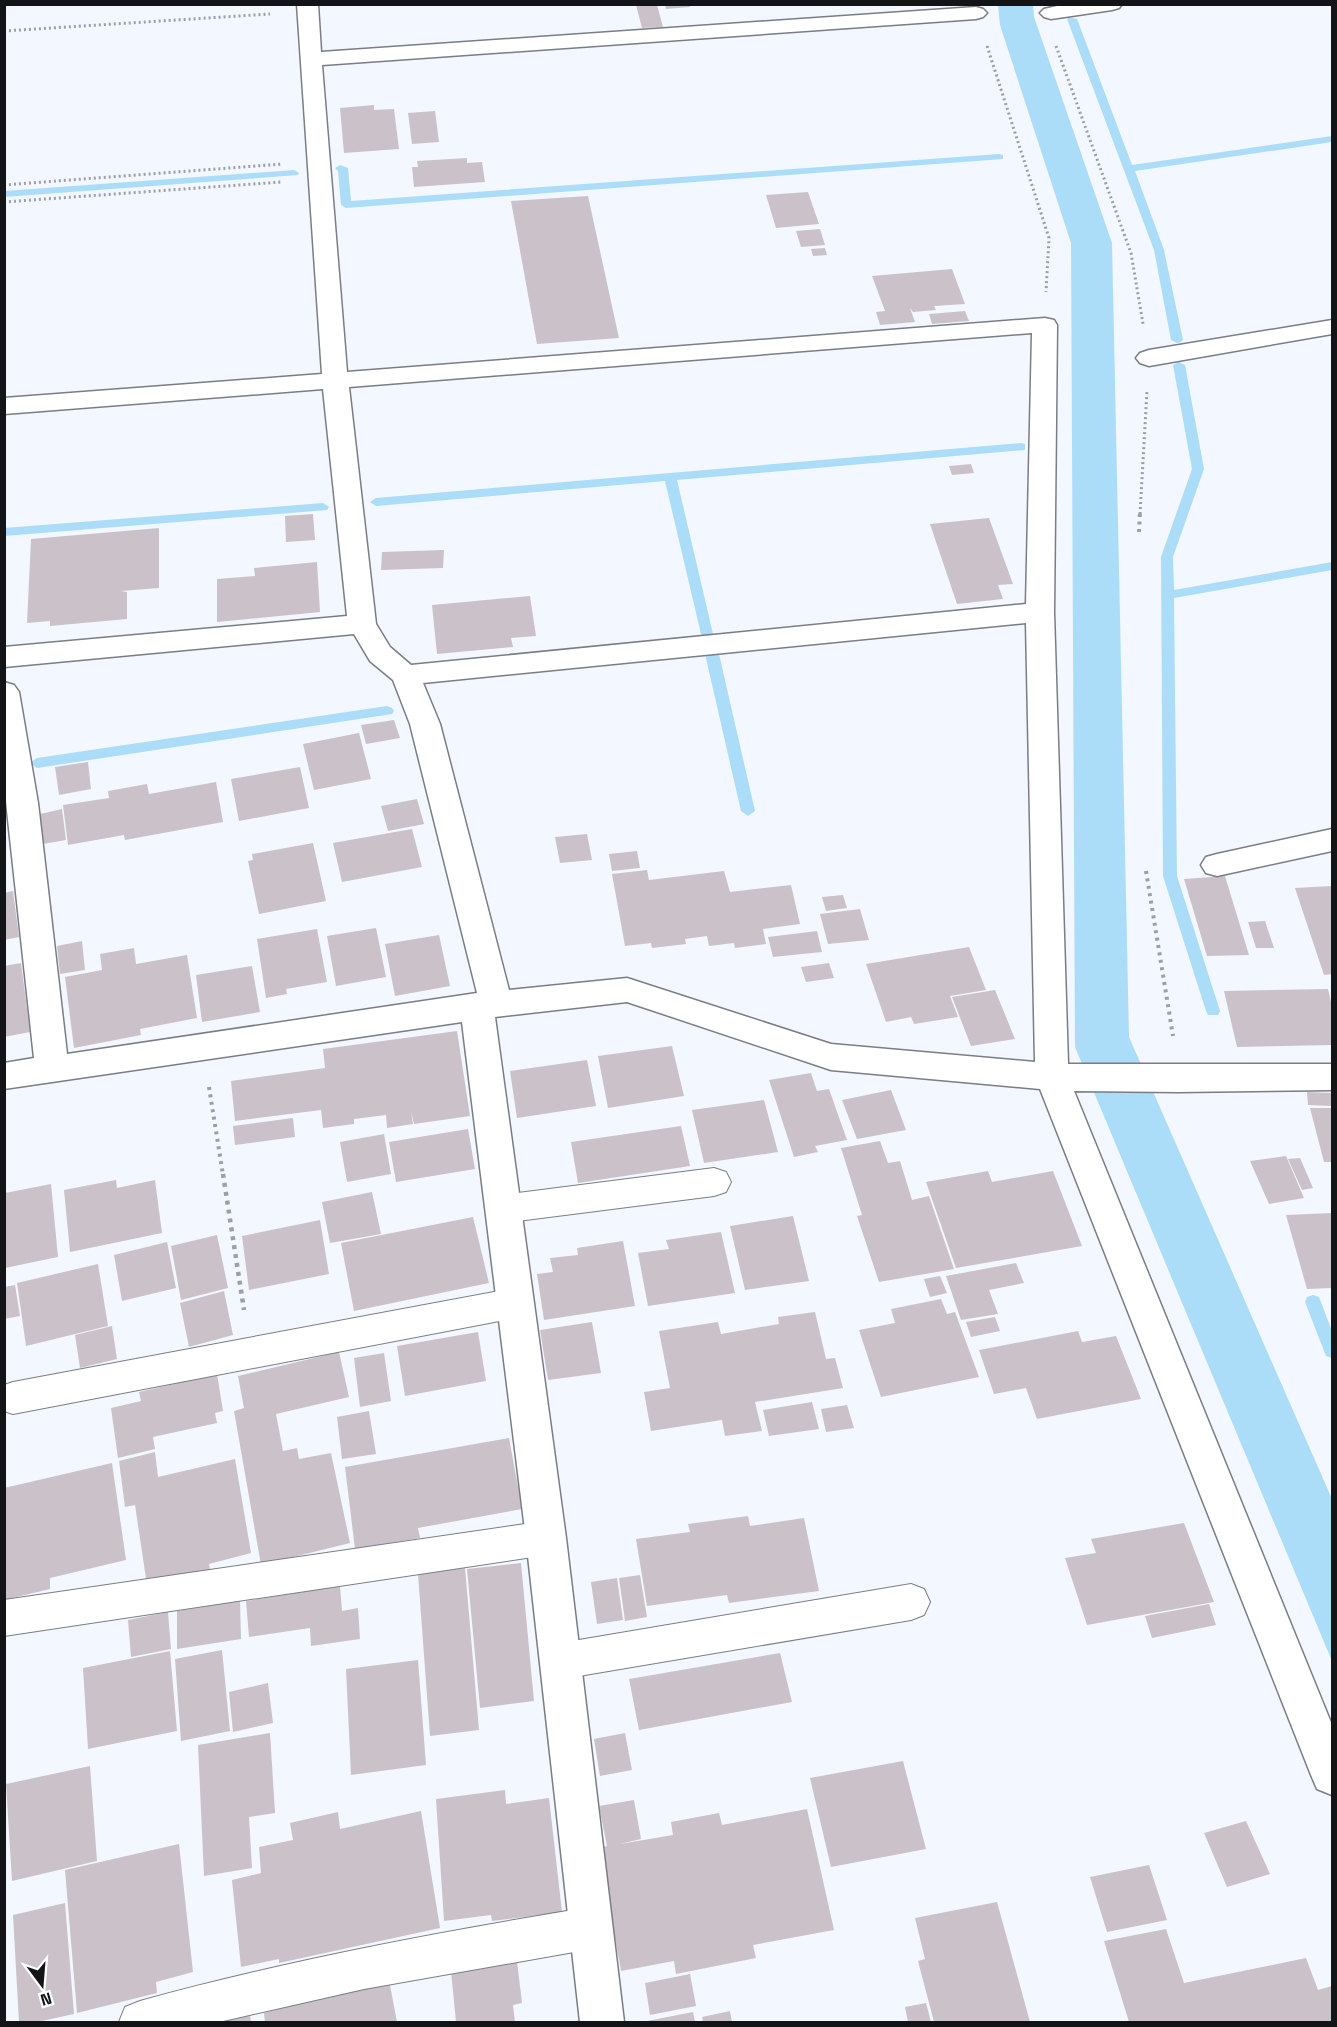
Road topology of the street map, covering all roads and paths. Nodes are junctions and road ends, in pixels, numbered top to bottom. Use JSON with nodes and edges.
{"nodes":[{"id":1,"x":1112,"y":4,"type":"edge"},
{"id":2,"x":308,"y":8,"type":"edge"},
{"id":3,"x":976,"y":13,"type":"joint"},
{"id":4,"x":1051,"y":13,"type":"joint"},
{"id":5,"x":4,"y":31,"type":"edge"},
{"id":6,"x":311,"y":59,"type":"junction"},
{"id":7,"x":320,"y":170,"type":"junction"},
{"id":8,"x":4,"y":185,"type":"edge"},
{"id":9,"x":4,"y":202,"type":"edge"},
{"id":10,"x":1045,"y":325,"type":"junction"},
{"id":11,"x":1332,"y":327,"type":"edge"},
{"id":12,"x":1149,"y":358,"type":"junction"},
{"id":13,"x":335,"y":380,"type":"junction"},
{"id":14,"x":4,"y":406,"type":"edge"},
{"id":15,"x":1139,"y":532,"type":"dead end"},
{"id":16,"x":1040,"y":612,"type":"junction"},
{"id":17,"x":362,"y":624,"type":"junction"},
{"id":18,"x":4,"y":657,"type":"edge"},
{"id":19,"x":405,"y":675,"type":"junction"},
{"id":20,"x":4,"y":692,"type":"edge"},
{"id":21,"x":1332,"y":840,"type":"edge"},
{"id":22,"x":1216,"y":865,"type":"dead end"},
{"id":23,"x":1146,"y":871,"type":"dead end"},
{"id":24,"x":487,"y":1005,"type":"junction"},
{"id":25,"x":203,"y":1047,"type":"junction"},
{"id":26,"x":52,"y":1070,"type":"junction"},
{"id":27,"x":4,"y":1076,"type":"edge"},
{"id":28,"x":1332,"y":1077,"type":"edge"},
{"id":29,"x":1065,"y":1078,"type":"junction"},
{"id":30,"x":1173,"y":1079,"type":"junction"},
{"id":31,"x":714,"y":1182,"type":"dead end"},
{"id":32,"x":503,"y":1209,"type":"junction"},
{"id":33,"x":515,"y":1303,"type":"junction"},
{"id":34,"x":251,"y":1353,"type":"junction"},
{"id":35,"x":13,"y":1398,"type":"dead end"},
{"id":36,"x":546,"y":1538,"type":"junction"},
{"id":37,"x":911,"y":1602,"type":"dead end"},
{"id":38,"x":4,"y":1617,"type":"edge"},
{"id":39,"x":561,"y":1661,"type":"junction"},
{"id":40,"x":1332,"y":1775,"type":"edge"},
{"id":41,"x":591,"y":1928,"type":"junction"},
{"id":42,"x":140,"y":2022,"type":"edge"},
{"id":43,"x":602,"y":2022,"type":"edge"}],
"edges":[{"from":1,"to":4,"type":"street"},
{"from":2,"to":5,"type":"path"},
{"from":2,"to":6,"type":"street"},
{"from":3,"to":6,"type":"street"},
{"from":3,"to":10,"type":"path"},
{"from":4,"to":12,"type":"path"},
{"from":6,"to":7,"type":"street"},
{"from":7,"to":8,"type":"path"},
{"from":7,"to":9,"type":"path"},
{"from":7,"to":13,"type":"street"},
{"from":10,"to":13,"type":"street"},
{"from":10,"to":16,"type":"street"},
{"from":11,"to":12,"type":"street"},
{"from":12,"to":15,"type":"path"},
{"from":13,"to":14,"type":"street"},
{"from":13,"to":17,"type":"street"},
{"from":16,"to":19,"type":"street"},
{"from":16,"to":29,"type":"street"},
{"from":17,"to":18,"type":"street"},
{"from":17,"to":19,"type":"street"},
{"from":19,"to":24,"type":"street"},
{"from":20,"to":26,"type":"street"},
{"from":21,"to":22,"type":"street"},
{"from":23,"to":30,"type":"path"},
{"from":24,"to":25,"type":"street"},
{"from":24,"to":29,"type":"street"},
{"from":24,"to":32,"type":"street"},
{"from":25,"to":26,"type":"street"},
{"from":25,"to":34,"type":"path"},
{"from":26,"to":27,"type":"street"},
{"from":28,"to":30,"type":"street"},
{"from":29,"to":30,"type":"street"},
{"from":29,"to":40,"type":"street"},
{"from":31,"to":32,"type":"lane"},
{"from":32,"to":33,"type":"street"},
{"from":33,"to":34,"type":"lane"},
{"from":33,"to":36,"type":"street"},
{"from":34,"to":35,"type":"lane"},
{"from":36,"to":38,"type":"lane"},
{"from":36,"to":39,"type":"street"},
{"from":37,"to":39,"type":"lane"},
{"from":39,"to":41,"type":"street"},
{"from":41,"to":42,"type":"lane"},
{"from":41,"to":43,"type":"street"}]}
